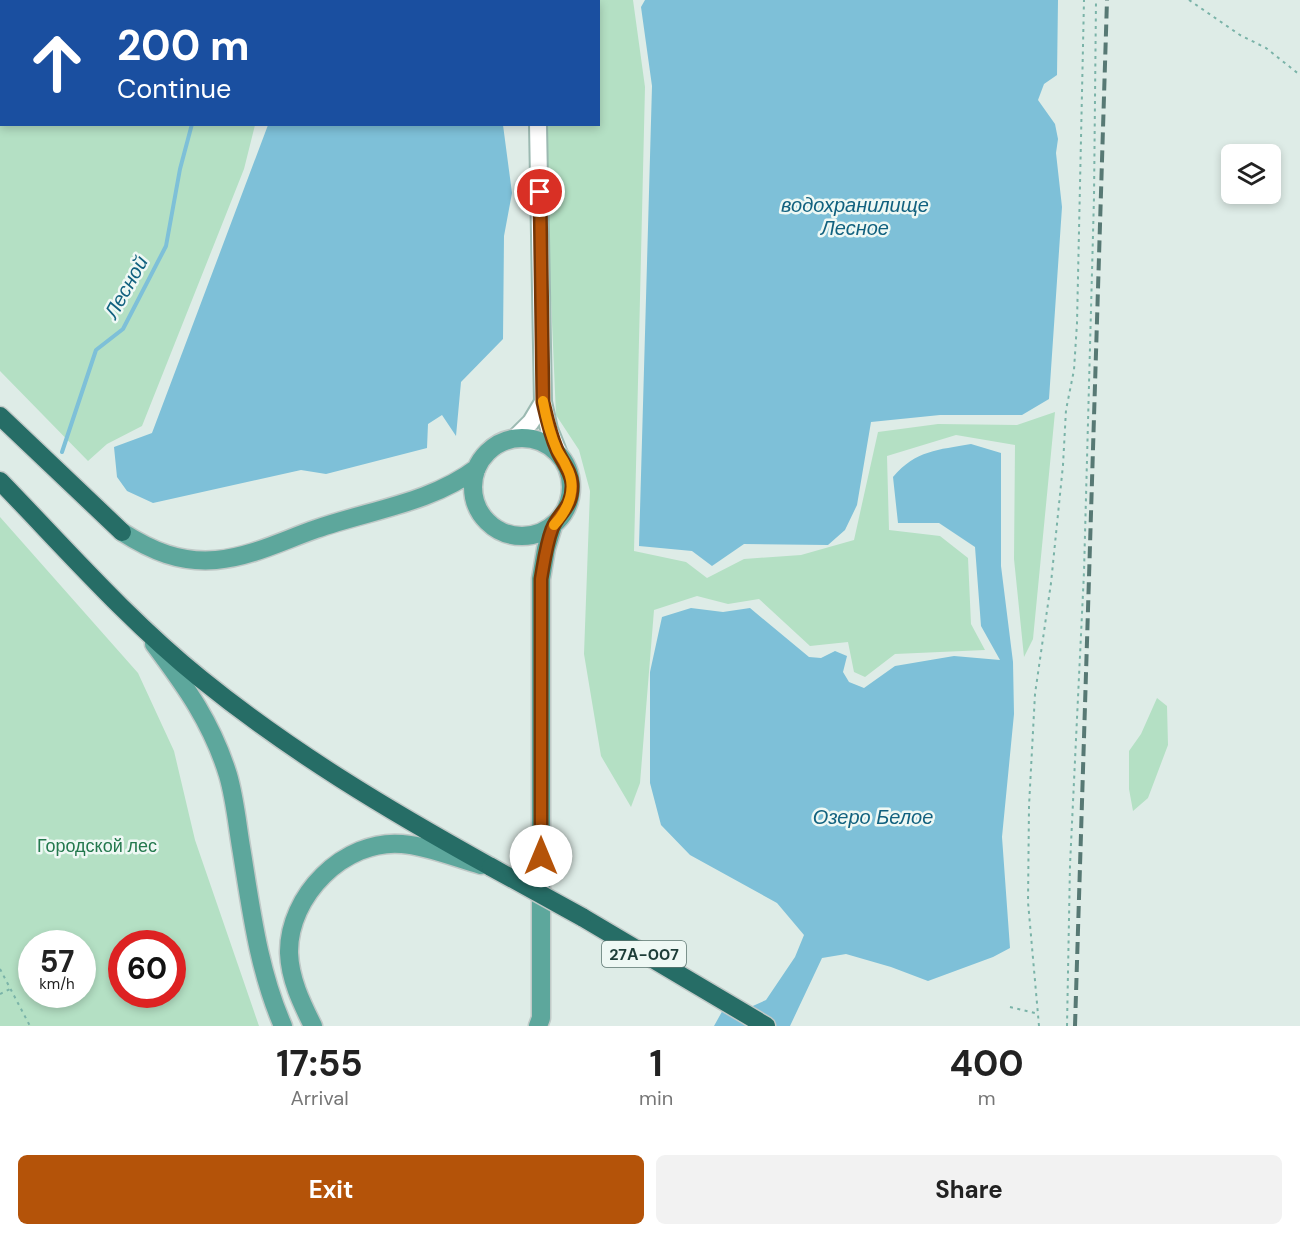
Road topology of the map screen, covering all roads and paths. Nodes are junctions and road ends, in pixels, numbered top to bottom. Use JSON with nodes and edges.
{"nodes":[{"id":1,"x":1084,"y":0,"type":"edge"},
{"id":2,"x":1096,"y":0,"type":"edge"},
{"id":3,"x":1189,"y":0,"type":"edge"},
{"id":4,"x":1300,"y":75,"type":"edge"},
{"id":5,"x":538,"y":126,"type":"edge"},
{"id":6,"x":543,"y":402,"type":"junction"},
{"id":7,"x":0,"y":416,"type":"edge"},
{"id":8,"x":514,"y":439,"type":"junction"},
{"id":9,"x":559,"y":454,"type":"junction"},
{"id":10,"x":477,"y":468,"type":"junction"},
{"id":11,"x":0,"y":481,"type":"edge"},
{"id":12,"x":553,"y":526,"type":"junction"},
{"id":13,"x":122,"y":532,"type":"joint"},
{"id":14,"x":118,"y":602,"type":"junction"},
{"id":15,"x":490,"y":867,"type":"junction"},
{"id":16,"x":0,"y":969,"type":"edge"},
{"id":17,"x":10,"y":989,"type":"junction"},
{"id":18,"x":0,"y":994,"type":"edge"},
{"id":19,"x":1010,"y":1007,"type":"dead end"},
{"id":20,"x":1039,"y":1014,"type":"junction"},
{"id":21,"x":30,"y":1026,"type":"edge"},
{"id":22,"x":283,"y":1026,"type":"edge"},
{"id":23,"x":313,"y":1026,"type":"edge"},
{"id":24,"x":538,"y":1026,"type":"edge"},
{"id":25,"x":766,"y":1026,"type":"edge"},
{"id":26,"x":1039,"y":1026,"type":"edge"},
{"id":27,"x":1067,"y":1026,"type":"edge"}],
"edges":[{"from":1,"to":20,"type":"path"},
{"from":2,"to":27,"type":"path"},
{"from":3,"to":4,"type":"path"},
{"from":5,"to":6,"type":"street"},
{"from":6,"to":8,"type":"street"},
{"from":6,"to":9,"type":"street"},
{"from":7,"to":13,"type":"highway"},
{"from":8,"to":9,"type":"main road"},
{"from":8,"to":10,"type":"main road"},
{"from":9,"to":12,"type":"main road"},
{"from":10,"to":12,"type":"main road"},
{"from":10,"to":13,"type":"main road"},
{"from":11,"to":14,"type":"highway"},
{"from":12,"to":24,"type":"main road"},
{"from":14,"to":15,"type":"highway","number":"27А-007"},
{"from":14,"to":22,"type":"main road"},
{"from":15,"to":23,"type":"main road"},
{"from":15,"to":25,"type":"highway","number":"27А-007","bridge":true},
{"from":16,"to":17,"type":"path"},
{"from":17,"to":18,"type":"path"},
{"from":17,"to":21,"type":"path"},
{"from":19,"to":20,"type":"path"},
{"from":20,"to":26,"type":"path"}]}
